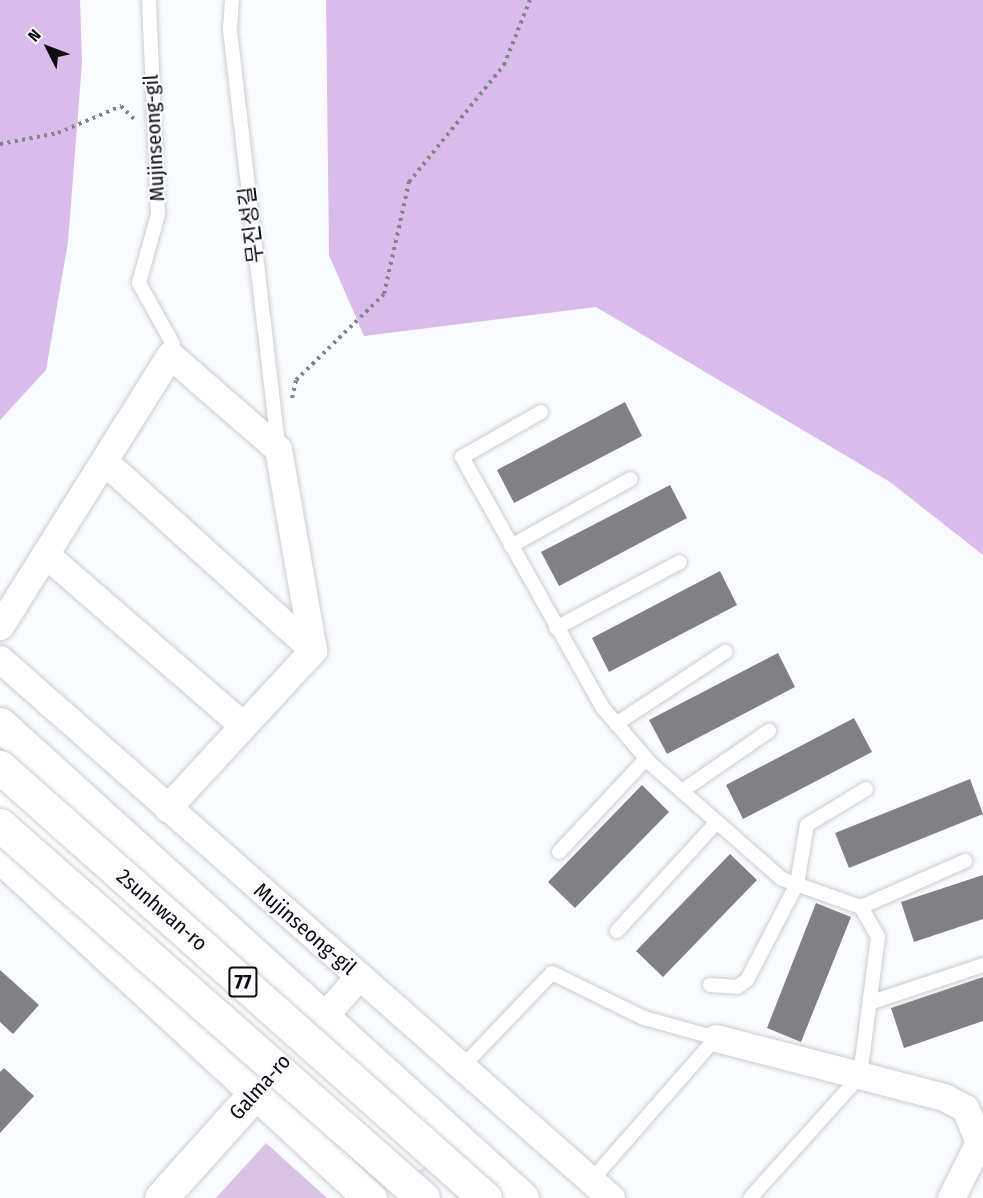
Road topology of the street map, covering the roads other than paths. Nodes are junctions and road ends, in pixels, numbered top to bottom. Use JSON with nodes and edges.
{"nodes":[{"id":1,"x":149,"y":0,"type":"edge"},
{"id":2,"x":232,"y":0,"type":"edge"},
{"id":3,"x":170,"y":355,"type":"junction"},
{"id":4,"x":541,"y":412,"type":"dead end"},
{"id":5,"x":278,"y":449,"type":"junction"},
{"id":6,"x":104,"y":461,"type":"junction"},
{"id":7,"x":631,"y":479,"type":"dead end"},
{"id":8,"x":511,"y":546,"type":"junction"},
{"id":9,"x":45,"y":554,"type":"junction"},
{"id":10,"x":680,"y":562,"type":"dead end"},
{"id":11,"x":0,"y":626,"type":"edge"},
{"id":12,"x":556,"y":628,"type":"junction"},
{"id":13,"x":313,"y":650,"type":"junction"},
{"id":14,"x":725,"y":652,"type":"dead end"},
{"id":15,"x":0,"y":659,"type":"edge"},
{"id":16,"x":0,"y":724,"type":"edge"},
{"id":17,"x":242,"y":724,"type":"junction"},
{"id":18,"x":616,"y":724,"type":"junction"},
{"id":19,"x":769,"y":731,"type":"dead end"},
{"id":20,"x":646,"y":759,"type":"junction"},
{"id":21,"x":0,"y":767,"type":"edge"},
{"id":22,"x":866,"y":789,"type":"dead end"},
{"id":23,"x":682,"y":791,"type":"junction"},
{"id":24,"x":0,"y":802,"type":"edge"},
{"id":25,"x":167,"y":808,"type":"junction"},
{"id":26,"x":717,"y":822,"type":"junction"},
{"id":27,"x":0,"y":825,"type":"edge"},
{"id":28,"x":559,"y":852,"type":"dead end"},
{"id":29,"x":4,"y":859,"type":"edge"},
{"id":30,"x":965,"y":861,"type":"dead end"},
{"id":31,"x":797,"y":884,"type":"junction"},
{"id":32,"x":121,"y":905,"type":"junction"},
{"id":33,"x":861,"y":907,"type":"junction"},
{"id":34,"x":617,"y":931,"type":"dead end"},
{"id":35,"x":167,"y":944,"type":"junction"},
{"id":36,"x":983,"y":965,"type":"edge"},
{"id":37,"x":358,"y":976,"type":"junction"},
{"id":38,"x":710,"y":985,"type":"dead end"},
{"id":39,"x":872,"y":1002,"type":"junction"},
{"id":40,"x":326,"y":1015,"type":"junction"},
{"id":41,"x":716,"y":1038,"type":"junction"},
{"id":42,"x":293,"y":1051,"type":"junction"},
{"id":43,"x":210,"y":1055,"type":"junction"},
{"id":44,"x":464,"y":1065,"type":"junction"},
{"id":45,"x":860,"y":1076,"type":"junction"},
{"id":46,"x":253,"y":1095,"type":"junction"},
{"id":47,"x":601,"y":1189,"type":"edge"},
{"id":48,"x":161,"y":1198,"type":"edge"},
{"id":49,"x":370,"y":1198,"type":"edge"},
{"id":50,"x":423,"y":1198,"type":"edge"},
{"id":51,"x":462,"y":1198,"type":"edge"},
{"id":52,"x":485,"y":1198,"type":"edge"},
{"id":53,"x":522,"y":1198,"type":"edge"},
{"id":54,"x":750,"y":1198,"type":"edge"},
{"id":55,"x":951,"y":1198,"type":"edge"}],
"edges":[{"from":1,"to":3,"type":"lane","name":"Mujinseong-gil"},
{"from":2,"to":5,"type":"lane","name":"무진성길"},
{"from":3,"to":5,"type":"street"},
{"from":3,"to":6,"type":"street"},
{"from":4,"to":8,"type":"lane"},
{"from":5,"to":13,"type":"street"},
{"from":6,"to":9,"type":"street"},
{"from":6,"to":13,"type":"street"},
{"from":7,"to":8,"type":"lane"},
{"from":8,"to":12,"type":"lane"},
{"from":9,"to":11,"type":"street"},
{"from":9,"to":17,"type":"street"},
{"from":10,"to":12,"type":"lane"},
{"from":12,"to":18,"type":"lane"},
{"from":13,"to":17,"type":"street"},
{"from":14,"to":18,"type":"lane"},
{"from":15,"to":25,"type":"street","name":"Mujinseong-gil"},
{"from":16,"to":40,"type":"main road"},
{"from":17,"to":25,"type":"street"},
{"from":18,"to":20,"type":"lane"},
{"from":19,"to":23,"type":"lane"},
{"from":20,"to":23,"type":"lane"},
{"from":20,"to":28,"type":"lane"},
{"from":21,"to":52,"type":"main road","name":"2sunhwan-ro","number":"77","bridge":true},
{"from":22,"to":31,"type":"lane"},
{"from":23,"to":26,"type":"lane"},
{"from":24,"to":32,"type":"main road"},
{"from":25,"to":37,"type":"street","name":"Mujinseong-gil"},
{"from":26,"to":31,"type":"lane"},
{"from":26,"to":34,"type":"lane"},
{"from":27,"to":50,"type":"main road","name":"2sunhwan-ro","number":"77","bridge":true},
{"from":29,"to":32,"type":"main road"},
{"from":29,"to":43,"type":"main road"},
{"from":30,"to":33,"type":"lane"},
{"from":31,"to":33,"type":"lane"},
{"from":31,"to":38,"type":"lane"},
{"from":32,"to":35,"type":"main road"},
{"from":33,"to":39,"type":"lane"},
{"from":35,"to":42,"type":"main road"},
{"from":35,"to":43,"type":"main road"},
{"from":36,"to":39,"type":"lane"},
{"from":37,"to":40,"type":"street","name":"Galma-ro"},
{"from":37,"to":44,"type":"street","name":"Mujinseong-gil"},
{"from":39,"to":45,"type":"lane"},
{"from":40,"to":42,"type":"main road","name":"Galma-ro"},
{"from":40,"to":53,"type":"main road"},
{"from":41,"to":44,"type":"lane"},
{"from":41,"to":45,"type":"street"},
{"from":41,"to":47,"type":"lane"},
{"from":42,"to":46,"type":"main road","name":"Galma-ro"},
{"from":42,"to":51,"type":"main road"},
{"from":43,"to":46,"type":"main road"},
{"from":44,"to":47,"type":"street","name":"Mujinseong-gil"},
{"from":45,"to":54,"type":"lane"},
{"from":45,"to":55,"type":"street"},
{"from":46,"to":48,"type":"main road","name":"Galma-ro"},
{"from":46,"to":49,"type":"main road"}]}
